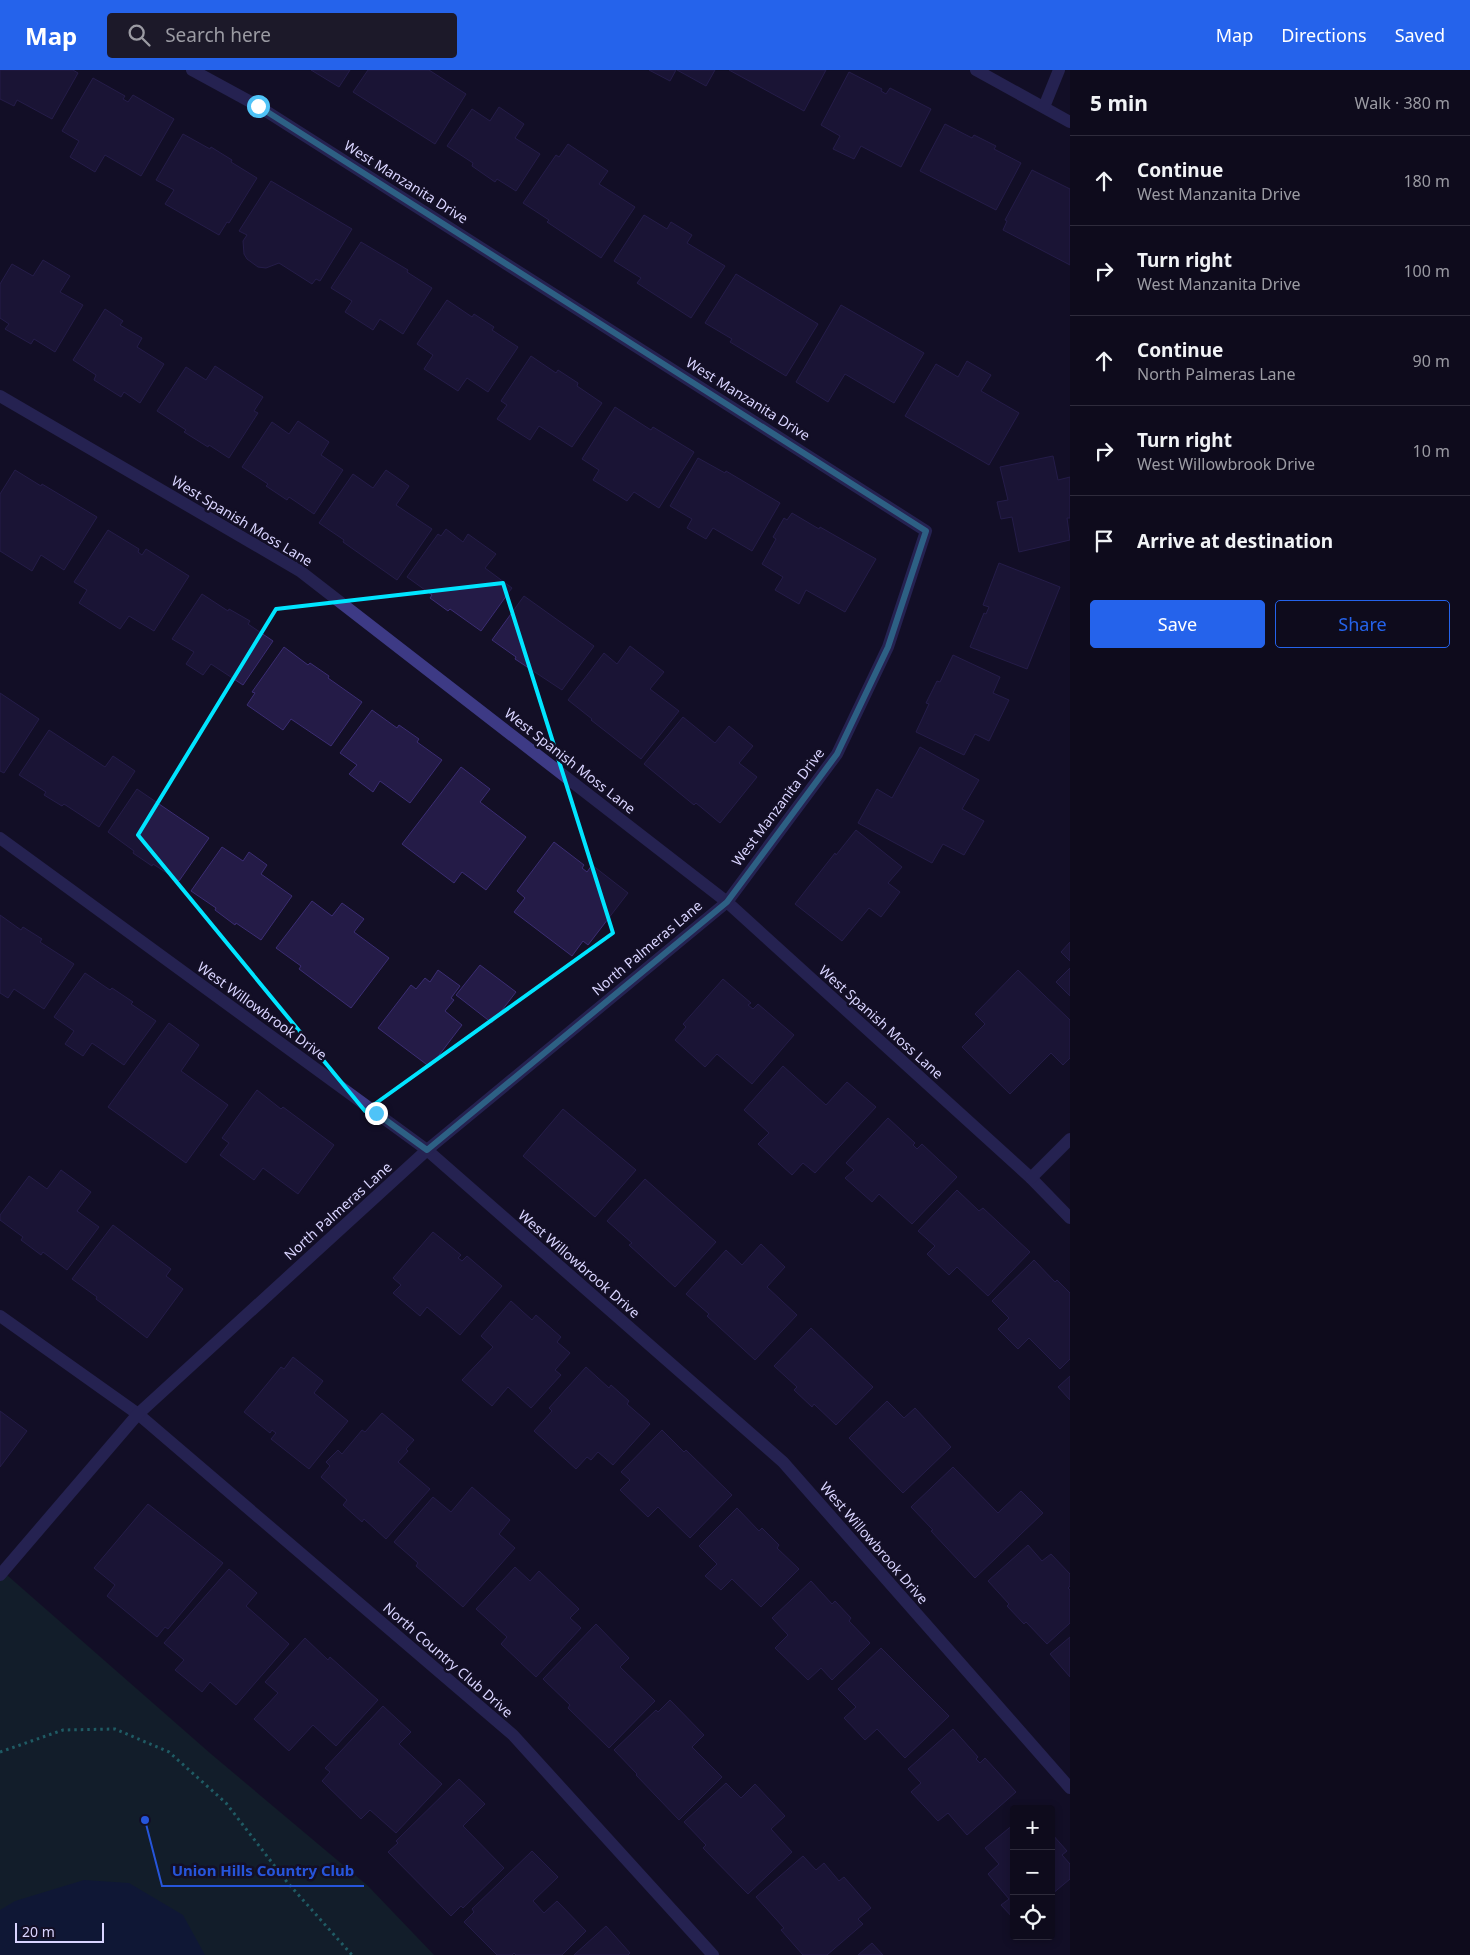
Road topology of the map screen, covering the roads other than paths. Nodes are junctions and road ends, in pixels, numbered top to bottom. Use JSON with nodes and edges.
{"nodes":[{"id":1,"x":192,"y":70,"type":"edge"},
{"id":2,"x":976,"y":70,"type":"edge"},
{"id":3,"x":1059,"y":70,"type":"edge"},
{"id":4,"x":1044,"y":107,"type":"junction"},
{"id":5,"x":1070,"y":122,"type":"edge"},
{"id":6,"x":0,"y":396,"type":"edge"},
{"id":7,"x":0,"y":838,"type":"edge"},
{"id":8,"x":727,"y":902,"type":"junction"},
{"id":9,"x":1070,"y":1139,"type":"edge"},
{"id":10,"x":427,"y":1150,"type":"junction"},
{"id":11,"x":1031,"y":1178,"type":"junction"},
{"id":12,"x":1070,"y":1218,"type":"edge"},
{"id":13,"x":0,"y":1316,"type":"edge"},
{"id":14,"x":138,"y":1414,"type":"junction"},
{"id":15,"x":0,"y":1576,"type":"edge"},
{"id":16,"x":1070,"y":1788,"type":"edge"},
{"id":17,"x":713,"y":1955,"type":"edge"}],
"edges":[{"from":1,"to":8,"type":"street","name":"West Manzanita Drive"},
{"from":2,"to":4,"type":"street"},
{"from":3,"to":4,"type":"street"},
{"from":4,"to":5,"type":"street"},
{"from":6,"to":8,"type":"street","name":"West Spanish Moss Lane"},
{"from":7,"to":10,"type":"street","name":"West Willowbrook Drive"},
{"from":8,"to":10,"type":"street","name":"North Palmeras Lane"},
{"from":8,"to":11,"type":"street","name":"West Spanish Moss Lane"},
{"from":9,"to":11,"type":"street"},
{"from":10,"to":14,"type":"street","name":"North Palmeras Lane"},
{"from":10,"to":16,"type":"street","name":"West Willowbrook Drive"},
{"from":11,"to":12,"type":"street","name":"West Spanish Moss Lane"},
{"from":13,"to":14,"type":"street","name":"North Country Club Drive"},
{"from":14,"to":15,"type":"street","name":"North Palmeras Lane"},
{"from":14,"to":17,"type":"street","name":"North Country Club Drive"}]}
